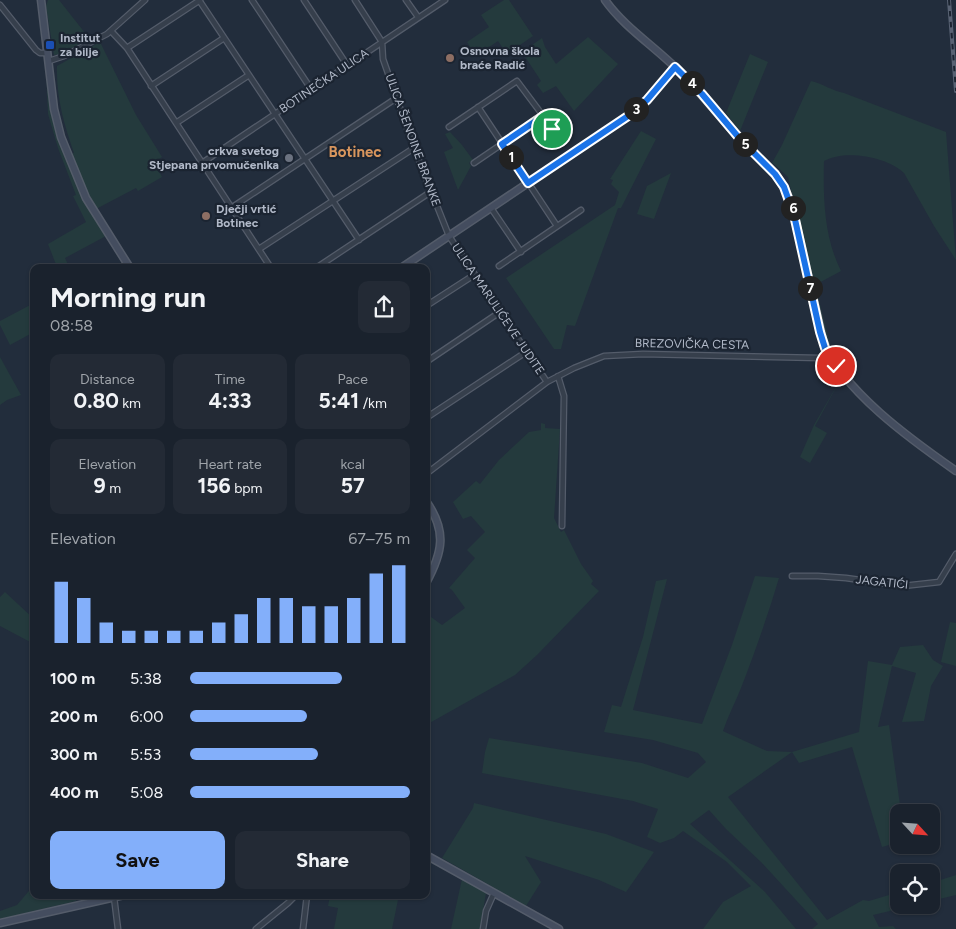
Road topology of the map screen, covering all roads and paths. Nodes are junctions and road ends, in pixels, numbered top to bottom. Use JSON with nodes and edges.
{"nodes":[{"id":1,"x":41,"y":0,"type":"edge"},
{"id":2,"x":145,"y":0,"type":"edge"},
{"id":3,"x":200,"y":0,"type":"edge"},
{"id":4,"x":252,"y":0,"type":"edge"},
{"id":5,"x":304,"y":0,"type":"edge"},
{"id":6,"x":355,"y":0,"type":"edge"},
{"id":7,"x":406,"y":0,"type":"edge"},
{"id":8,"x":445,"y":0,"type":"edge"},
{"id":9,"x":605,"y":0,"type":"edge"},
{"id":10,"x":0,"y":5,"type":"edge"},
{"id":11,"x":418,"y":17,"type":"junction"},
{"id":12,"x":111,"y":31,"type":"junction"},
{"id":13,"x":224,"y":38,"type":"junction"},
{"id":14,"x":382,"y":42,"type":"junction"},
{"id":15,"x":127,"y":48,"type":"junction"},
{"id":16,"x":47,"y":53,"type":"junction"},
{"id":17,"x":49,"y":61,"type":"junction"},
{"id":18,"x":347,"y":65,"type":"junction"},
{"id":19,"x":675,"y":67,"type":"junction"},
{"id":20,"x":249,"y":75,"type":"junction"},
{"id":21,"x":152,"y":86,"type":"junction"},
{"id":22,"x":311,"y":89,"type":"junction"},
{"id":23,"x":398,"y":97,"type":"junction"},
{"id":24,"x":478,"y":107,"type":"junction"},
{"id":25,"x":275,"y":114,"type":"junction"},
{"id":26,"x":543,"y":116,"type":"junction"},
{"id":27,"x":176,"y":123,"type":"junction"},
{"id":28,"x":449,"y":127,"type":"dead end"},
{"id":29,"x":553,"y":129,"type":"dead end"},
{"id":30,"x":502,"y":144,"type":"junction"},
{"id":31,"x":414,"y":148,"type":"junction"},
{"id":32,"x":305,"y":158,"type":"junction"},
{"id":33,"x":202,"y":163,"type":"junction"},
{"id":34,"x":474,"y":163,"type":"dead end"},
{"id":35,"x":528,"y":183,"type":"junction"},
{"id":36,"x":432,"y":191,"type":"junction"},
{"id":37,"x":333,"y":200,"type":"junction"},
{"id":38,"x":231,"y":208,"type":"junction"},
{"id":39,"x":491,"y":208,"type":"junction"},
{"id":40,"x":581,"y":210,"type":"dead end"},
{"id":41,"x":557,"y":226,"type":"junction"},
{"id":42,"x":449,"y":236,"type":"junction"},
{"id":43,"x":359,"y":240,"type":"junction"},
{"id":44,"x":259,"y":249,"type":"junction"},
{"id":45,"x":520,"y":252,"type":"junction"},
{"id":46,"x":128,"y":264,"type":"edge"},
{"id":47,"x":268,"y":264,"type":"edge"},
{"id":48,"x":322,"y":264,"type":"edge"},
{"id":49,"x":407,"y":264,"type":"edge"},
{"id":50,"x":499,"y":266,"type":"dead end"},
{"id":51,"x":474,"y":275,"type":"junction"},
{"id":52,"x":430,"y":303,"type":"edge"},
{"id":53,"x":500,"y":312,"type":"junction"},
{"id":54,"x":526,"y":352,"type":"junction"},
{"id":55,"x":829,"y":356,"type":"junction"},
{"id":56,"x":430,"y":359,"type":"edge"},
{"id":57,"x":558,"y":376,"type":"junction"},
{"id":58,"x":547,"y":382,"type":"junction"},
{"id":59,"x":430,"y":415,"type":"edge"},
{"id":60,"x":430,"y":471,"type":"edge"},
{"id":61,"x":956,"y":471,"type":"edge"},
{"id":62,"x":430,"y":507,"type":"edge"},
{"id":63,"x":562,"y":526,"type":"dead end"},
{"id":64,"x":956,"y":554,"type":"edge"},
{"id":65,"x":430,"y":575,"type":"edge"},
{"id":66,"x":792,"y":576,"type":"dead end"},
{"id":67,"x":430,"y":857,"type":"edge"},
{"id":68,"x":494,"y":893,"type":"junction"},
{"id":69,"x":105,"y":899,"type":"edge"},
{"id":70,"x":114,"y":899,"type":"edge"},
{"id":71,"x":292,"y":899,"type":"edge"},
{"id":72,"x":307,"y":899,"type":"edge"},
{"id":73,"x":0,"y":923,"type":"edge"},
{"id":74,"x":118,"y":929,"type":"edge"},
{"id":75,"x":256,"y":929,"type":"edge"},
{"id":76,"x":302,"y":929,"type":"edge"},
{"id":77,"x":483,"y":929,"type":"edge"},
{"id":78,"x":559,"y":929,"type":"edge"}],
"edges":[{"from":1,"to":16,"type":"main road"},
{"from":2,"to":12,"type":"street"},
{"from":3,"to":13,"type":"street"},
{"from":3,"to":15,"type":"street"},
{"from":4,"to":22,"type":"street"},
{"from":5,"to":18,"type":"street"},
{"from":6,"to":14,"type":"street"},
{"from":7,"to":11,"type":"street"},
{"from":8,"to":11,"type":"street","name":"BOTINEČKA ULICA"},
{"from":9,"to":19,"type":"main road"},
{"from":10,"to":16,"type":"street"},
{"from":11,"to":14,"type":"street","name":"BOTINEČKA ULICA"},
{"from":12,"to":15,"type":"street"},
{"from":12,"to":17,"type":"street"},
{"from":13,"to":20,"type":"street"},
{"from":13,"to":21,"type":"street"},
{"from":14,"to":18,"type":"street","name":"BOTINEČKA ULICA"},
{"from":14,"to":23,"type":"street","name":"ULICA ŠENOINE BRANKE"},
{"from":15,"to":21,"type":"street"},
{"from":16,"to":17,"type":"main road"},
{"from":17,"to":46,"type":"main road"},
{"from":18,"to":22,"type":"street","name":"BOTINEČKA ULICA"},
{"from":19,"to":35,"type":"main road"},
{"from":19,"to":55,"type":"main road"},
{"from":20,"to":25,"type":"street"},
{"from":20,"to":27,"type":"street"},
{"from":21,"to":27,"type":"street"},
{"from":22,"to":25,"type":"street","name":"BOTINEČKA ULICA"},
{"from":23,"to":31,"type":"street","name":"ULICA ŠENOINE BRANKE"},
{"from":23,"to":32,"type":"street"},
{"from":24,"to":26,"type":"street"},
{"from":24,"to":28,"type":"street"},
{"from":24,"to":30,"type":"street"},
{"from":25,"to":32,"type":"street"},
{"from":25,"to":33,"type":"street","name":"BOTINEČKA ULICA"},
{"from":26,"to":29,"type":"street"},
{"from":26,"to":30,"type":"street"},
{"from":27,"to":33,"type":"street"},
{"from":30,"to":34,"type":"street"},
{"from":30,"to":35,"type":"street"},
{"from":31,"to":36,"type":"street","name":"ULICA ŠENOINE BRANKE"},
{"from":31,"to":37,"type":"street"},
{"from":32,"to":37,"type":"street"},
{"from":32,"to":38,"type":"street"},
{"from":33,"to":38,"type":"street"},
{"from":35,"to":39,"type":"main road"},
{"from":35,"to":41,"type":"street"},
{"from":36,"to":42,"type":"street","name":"ULICA ŠENOINE BRANKE"},
{"from":36,"to":43,"type":"street"},
{"from":37,"to":43,"type":"street"},
{"from":37,"to":44,"type":"street"},
{"from":38,"to":44,"type":"street"},
{"from":39,"to":42,"type":"main road"},
{"from":39,"to":45,"type":"street"},
{"from":40,"to":41,"type":"street"},
{"from":41,"to":45,"type":"street"},
{"from":42,"to":49,"type":"main road"},
{"from":42,"to":51,"type":"street","name":"ULICA MARULIĆEVE JUDITE"},
{"from":43,"to":48,"type":"street"},
{"from":44,"to":47,"type":"street"},
{"from":45,"to":50,"type":"street"},
{"from":51,"to":52,"type":"street"},
{"from":51,"to":53,"type":"street","name":"ULICA MARULIĆEVE JUDITE"},
{"from":53,"to":54,"type":"street","name":"ULICA MARULIĆEVE JUDITE"},
{"from":53,"to":56,"type":"street"},
{"from":54,"to":58,"type":"street","name":"ULICA MARULIĆEVE JUDITE"},
{"from":54,"to":59,"type":"street"},
{"from":55,"to":57,"type":"street","name":"BREZOVIČKA CESTA"},
{"from":55,"to":61,"type":"main road"},
{"from":57,"to":58,"type":"street","name":"BREZOVIČKA CESTA"},
{"from":57,"to":63,"type":"street"},
{"from":58,"to":60,"type":"street","name":"BREZOVIČKA CESTA"},
{"from":62,"to":65,"type":"main road"},
{"from":64,"to":66,"type":"street","name":"JAGATIĆI"},
{"from":67,"to":68,"type":"main road"},
{"from":68,"to":77,"type":"street"},
{"from":68,"to":78,"type":"main road"},
{"from":69,"to":73,"type":"main road"},
{"from":70,"to":74,"type":"street"},
{"from":71,"to":75,"type":"street"},
{"from":72,"to":76,"type":"street"}]}
